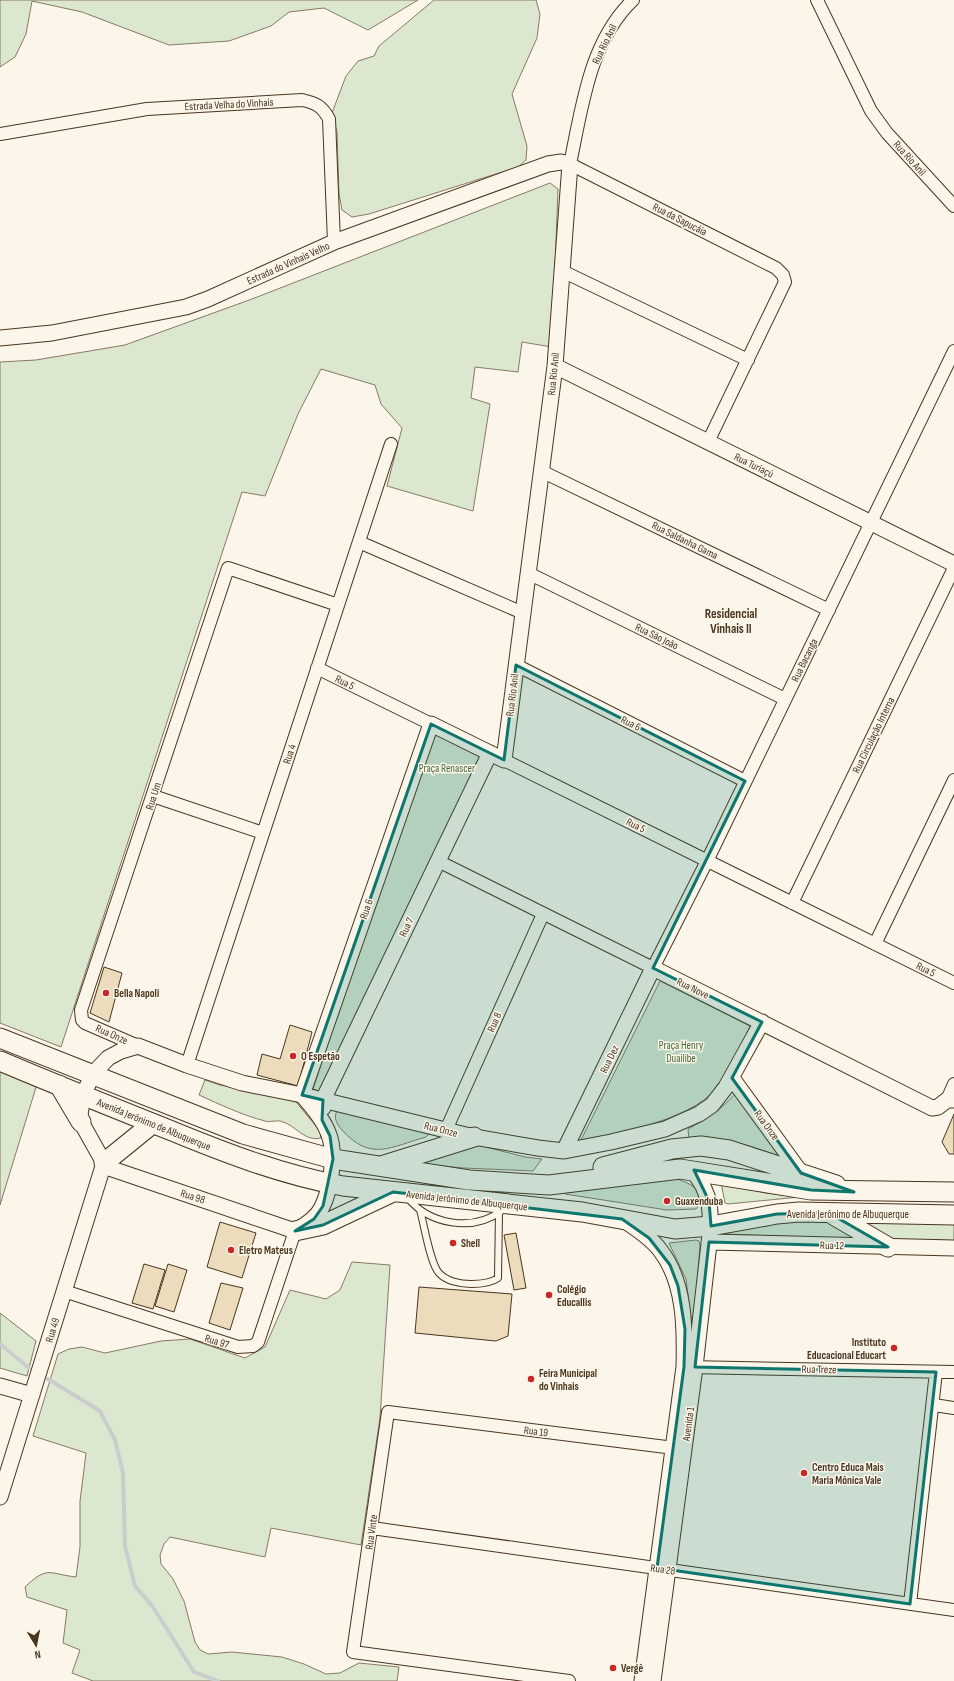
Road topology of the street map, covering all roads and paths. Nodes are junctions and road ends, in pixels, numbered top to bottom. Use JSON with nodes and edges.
{"nodes":[{"id":1,"x":633,"y":0,"type":"edge"},
{"id":2,"x":817,"y":0,"type":"edge"},
{"id":3,"x":0,"y":134,"type":"edge"},
{"id":4,"x":570,"y":164,"type":"junction"},
{"id":5,"x":954,"y":206,"type":"edge"},
{"id":6,"x":334,"y":242,"type":"junction"},
{"id":7,"x":562,"y":270,"type":"junction"},
{"id":8,"x":0,"y":338,"type":"edge"},
{"id":9,"x":954,"y":351,"type":"edge"},
{"id":10,"x":748,"y":360,"type":"junction"},
{"id":11,"x":555,"y":366,"type":"junction"},
{"id":12,"x":708,"y":442,"type":"junction"},
{"id":13,"x":391,"y":444,"type":"dead end"},
{"id":14,"x":541,"y":471,"type":"junction"},
{"id":15,"x":871,"y":523,"type":"junction"},
{"id":16,"x":359,"y":542,"type":"junction"},
{"id":17,"x":954,"y":564,"type":"edge"},
{"id":18,"x":954,"y":568,"type":"edge"},
{"id":19,"x":528,"y":573,"type":"junction"},
{"id":20,"x":338,"y":605,"type":"junction"},
{"id":21,"x":828,"y":610,"type":"junction"},
{"id":22,"x":523,"y":613,"type":"junction"},
{"id":23,"x":516,"y":665,"type":"junction"},
{"id":24,"x":317,"y":668,"type":"junction"},
{"id":25,"x":785,"y":699,"type":"junction"},
{"id":26,"x":431,"y":724,"type":"junction"},
{"id":27,"x":490,"y":753,"type":"junction"},
{"id":28,"x":504,"y":760,"type":"junction"},
{"id":29,"x":954,"y":780,"type":"edge"},
{"id":30,"x":745,"y":781,"type":"junction"},
{"id":31,"x":153,"y":796,"type":"junction"},
{"id":32,"x":263,"y":833,"type":"junction"},
{"id":33,"x":438,"y":861,"type":"junction"},
{"id":34,"x":707,"y":861,"type":"junction"},
{"id":35,"x":792,"y":902,"type":"junction"},
{"id":36,"x":543,"y":914,"type":"junction"},
{"id":37,"x":875,"y":944,"type":"junction"},
{"id":38,"x":653,"y":968,"type":"junction"},
{"id":39,"x":954,"y":983,"type":"edge"},
{"id":40,"x":762,"y":1022,"type":"junction"},
{"id":41,"x":85,"y":1023,"type":"joint"},
{"id":42,"x":0,"y":1038,"type":"edge"},
{"id":43,"x":138,"y":1046,"type":"junction"},
{"id":44,"x":0,"y":1061,"type":"edge"},
{"id":45,"x":187,"y":1065,"type":"junction"},
{"id":46,"x":93,"y":1074,"type":"junction"},
{"id":47,"x":732,"y":1078,"type":"junction"},
{"id":48,"x":954,"y":1084,"type":"edge"},
{"id":49,"x":59,"y":1085,"type":"junction"},
{"id":50,"x":83,"y":1095,"type":"junction"},
{"id":51,"x":302,"y":1095,"type":"junction"},
{"id":52,"x":323,"y":1100,"type":"junction"},
{"id":53,"x":950,"y":1100,"type":"edge"},
{"id":54,"x":322,"y":1120,"type":"junction"},
{"id":55,"x":81,"y":1122,"type":"junction"},
{"id":56,"x":152,"y":1124,"type":"junction"},
{"id":57,"x":446,"y":1130,"type":"junction"},
{"id":58,"x":474,"y":1137,"type":"junction"},
{"id":59,"x":564,"y":1150,"type":"junction"},
{"id":60,"x":333,"y":1159,"type":"junction"},
{"id":61,"x":104,"y":1164,"type":"junction"},
{"id":62,"x":379,"y":1167,"type":"junction"},
{"id":63,"x":693,"y":1170,"type":"junction"},
{"id":64,"x":801,"y":1173,"type":"junction"},
{"id":65,"x":469,"y":1180,"type":"junction"},
{"id":66,"x":329,"y":1183,"type":"junction"},
{"id":67,"x":854,"y":1192,"type":"junction"},
{"id":68,"x":954,"y":1192,"type":"edge"},
{"id":69,"x":398,"y":1193,"type":"junction"},
{"id":70,"x":504,"y":1209,"type":"junction"},
{"id":71,"x":420,"y":1210,"type":"junction"},
{"id":72,"x":829,"y":1213,"type":"junction"},
{"id":73,"x":954,"y":1215,"type":"edge"},
{"id":74,"x":622,"y":1219,"type":"junction"},
{"id":75,"x":295,"y":1231,"type":"junction"},
{"id":76,"x":710,"y":1234,"type":"junction"},
{"id":77,"x":888,"y":1247,"type":"junction"},
{"id":78,"x":954,"y":1248,"type":"edge"},
{"id":79,"x":64,"y":1291,"type":"junction"},
{"id":80,"x":690,"y":1367,"type":"junction"},
{"id":81,"x":936,"y":1372,"type":"junction"},
{"id":82,"x":954,"y":1372,"type":"edge"},
{"id":83,"x":0,"y":1386,"type":"edge"},
{"id":84,"x":32,"y":1395,"type":"junction"},
{"id":85,"x":934,"y":1405,"type":"junction"},
{"id":86,"x":954,"y":1408,"type":"edge"},
{"id":87,"x":388,"y":1412,"type":"joint"},
{"id":88,"x":679,"y":1448,"type":"junction"},
{"id":89,"x":0,"y":1497,"type":"edge"},
{"id":90,"x":372,"y":1528,"type":"junction"},
{"id":91,"x":663,"y":1569,"type":"junction"},
{"id":92,"x":910,"y":1604,"type":"junction"},
{"id":93,"x":954,"y":1610,"type":"edge"},
{"id":94,"x":514,"y":1677,"type":"edge"},
{"id":95,"x":569,"y":1681,"type":"edge"},
{"id":96,"x":642,"y":1681,"type":"edge"},
{"id":97,"x":653,"y":1681,"type":"edge"}],
"edges":[{"from":1,"to":4,"type":"street","name":"Rua Rio Anil"},
{"from":2,"to":5,"type":"street","name":"Rua Rio Anil"},
{"from":3,"to":6,"type":"street","name":"Estrada Velha do Vinhais"},
{"from":4,"to":6,"type":"street","name":"Estrada do Vinhais Velho"},
{"from":4,"to":7,"type":"street","name":"Rua Rio Anil"},
{"from":4,"to":10,"type":"street","name":"Rua da Sapucáia"},
{"from":6,"to":8,"type":"street","name":"Estrada do Vinhais Velho"},
{"from":7,"to":10,"type":"street"},
{"from":7,"to":11,"type":"street","name":"Rua Rio Anil"},
{"from":9,"to":15,"type":"street","name":"Rua Bacanga"},
{"from":10,"to":12,"type":"street"},
{"from":11,"to":12,"type":"street","name":"Rua Turiaçú"},
{"from":11,"to":14,"type":"street","name":"Rua Rio Anil"},
{"from":12,"to":15,"type":"street","name":"Rua Turiaçú"},
{"from":13,"to":16,"type":"street","name":"Rua 4"},
{"from":14,"to":19,"type":"street","name":"Rua Rio Anil"},
{"from":14,"to":21,"type":"street","name":"Rua Saldanha Gama"},
{"from":15,"to":17,"type":"street","name":"Rua Turiaçú"},
{"from":15,"to":21,"type":"street","name":"Rua Bacanga"},
{"from":16,"to":20,"type":"street","name":"Rua 4"},
{"from":16,"to":22,"type":"street"},
{"from":18,"to":35,"type":"street","name":"Rua Circulação Interna"},
{"from":19,"to":22,"type":"street","name":"Rua Rio Anil"},
{"from":19,"to":25,"type":"street","name":"Rua São João"},
{"from":20,"to":24,"type":"street","name":"Rua 4"},
{"from":20,"to":31,"type":"street","name":"Rua Um"},
{"from":21,"to":25,"type":"street","name":"Rua Bacanga"},
{"from":22,"to":23,"type":"street","name":"Rua Rio Anil"},
{"from":23,"to":28,"type":"street","name":"Rua Rio Anil"},
{"from":23,"to":30,"type":"street","name":"Rua 6"},
{"from":24,"to":26,"type":"street","name":"Rua 5"},
{"from":24,"to":32,"type":"street","name":"Rua 4"},
{"from":25,"to":30,"type":"street","name":"Rua Bacanga"},
{"from":26,"to":27,"type":"street","name":"Rua 5"},
{"from":26,"to":51,"type":"street","name":"Rua 6"},
{"from":27,"to":28,"type":"street","name":"Rua 5"},
{"from":27,"to":33,"type":"street","name":"Rua 7"},
{"from":28,"to":34,"type":"street","name":"Rua 5"},
{"from":29,"to":37,"type":"street"},
{"from":30,"to":34,"type":"street","name":"Rua Bacanga"},
{"from":31,"to":32,"type":"street"},
{"from":31,"to":41,"type":"street","name":"Rua Um"},
{"from":32,"to":45,"type":"street","name":"Rua 4"},
{"from":33,"to":36,"type":"street","name":"Rua Nove"},
{"from":33,"to":52,"type":"street","name":"Rua 7"},
{"from":34,"to":35,"type":"street","name":"Rua 5"},
{"from":34,"to":38,"type":"street","name":"Rua Bacanga"},
{"from":35,"to":37,"type":"street","name":"Rua 5"},
{"from":36,"to":38,"type":"street","name":"Rua Nove"},
{"from":36,"to":57,"type":"street","name":"Rua 8"},
{"from":37,"to":39,"type":"street","name":"Rua 5"},
{"from":38,"to":40,"type":"street","name":"Rua Nove"},
{"from":38,"to":59,"type":"street","name":"Rua Dez"},
{"from":40,"to":47,"type":"street","name":"Rua Onze"},
{"from":40,"to":53,"type":"street","name":"Rua Nove"},
{"from":41,"to":43,"type":"street","name":"Rua Onze"},
{"from":42,"to":46,"type":"main road","name":"Avenida Jerônimo de Albuquerque"},
{"from":43,"to":45,"type":"street","name":"Rua Onze"},
{"from":43,"to":46,"type":"street","name":"Rua Onze"},
{"from":44,"to":49,"type":"main road","name":"Avenida Jerônimo de Albuquerque"},
{"from":45,"to":51,"type":"street","name":"Rua Onze"},
{"from":46,"to":50,"type":"street","name":"Rua Onze"},
{"from":46,"to":60,"type":"main road","name":"Avenida Jerônimo de Albuquerque"},
{"from":47,"to":59,"type":"street","name":"Rua Onze"},
{"from":47,"to":64,"type":"street","name":"Rua Onze"},
{"from":48,"to":53,"type":"street","name":"Rua Nove"},
{"from":49,"to":50,"type":"main road","name":"Avenida Jerônimo de Albuquerque"},
{"from":49,"to":55,"type":"main road"},
{"from":50,"to":55,"type":"street"},
{"from":50,"to":56,"type":"main road","name":"Avenida Jerônimo de Albuquerque"},
{"from":51,"to":52,"type":"street","name":"Rua Onze"},
{"from":51,"to":54,"type":"street"},
{"from":52,"to":54,"type":"street"},
{"from":52,"to":57,"type":"street","name":"Rua Onze"},
{"from":54,"to":60,"type":"street"},
{"from":55,"to":61,"type":"street"},
{"from":56,"to":61,"type":"main road"},
{"from":56,"to":66,"type":"main road","name":"Avenida Jerônimo de Albuquerque"},
{"from":57,"to":58,"type":"street","name":"Rua Onze"},
{"from":58,"to":59,"type":"street","name":"Rua Onze"},
{"from":58,"to":62,"type":"main road"},
{"from":60,"to":62,"type":"main road","name":"Avenida Jerônimo de Albuquerque"},
{"from":60,"to":66,"type":"street"},
{"from":61,"to":75,"type":"street","name":"Rua 98"},
{"from":61,"to":79,"type":"street","name":"Rua 49"},
{"from":62,"to":65,"type":"main road","name":"Avenida Jerônimo de Albuquerque"},
{"from":63,"to":65,"type":"main road","name":"Avenida Jerônimo de Albuquerque"},
{"from":63,"to":67,"type":"main road","name":"Avenida Jerônimo de Albuquerque"},
{"from":63,"to":76,"type":"street","name":"Avenida 1"},
{"from":64,"to":65,"type":"main road"},
{"from":64,"to":67,"type":"main road"},
{"from":66,"to":69,"type":"main road","name":"Avenida Jerônimo de Albuquerque"},
{"from":66,"to":75,"type":"street"},
{"from":67,"to":68,"type":"main road","name":"Avenida Jerônimo de Albuquerque"},
{"from":69,"to":70,"type":"main road","name":"Avenida Jerônimo de Albuquerque"},
{"from":69,"to":71,"type":"lane"},
{"from":69,"to":75,"type":"main road"},
{"from":70,"to":71,"type":"lane"},
{"from":70,"to":71,"type":"lane"},
{"from":70,"to":74,"type":"main road","name":"Avenida Jerônimo de Albuquerque"},
{"from":72,"to":73,"type":"main road","name":"Avenida Jerônimo de Albuquerque"},
{"from":72,"to":76,"type":"main road","name":"Avenida Jerônimo de Albuquerque"},
{"from":72,"to":77,"type":"main road"},
{"from":74,"to":76,"type":"main road","name":"Avenida Jerônimo de Albuquerque"},
{"from":74,"to":80,"type":"street","name":"Avenida 1"},
{"from":75,"to":79,"type":"street","name":"Rua 97"},
{"from":76,"to":77,"type":"street","name":"Rua 12"},
{"from":76,"to":80,"type":"street","name":"Avenida 1"},
{"from":77,"to":78,"type":"street","name":"Rua 12"},
{"from":79,"to":84,"type":"street","name":"Rua 49"},
{"from":80,"to":81,"type":"street","name":"Rua Treze"},
{"from":80,"to":88,"type":"street","name":"Avenida 1"},
{"from":81,"to":82,"type":"street","name":"Rua Treze"},
{"from":81,"to":85,"type":"street"},
{"from":83,"to":84,"type":"street"},
{"from":84,"to":89,"type":"street","name":"Rua 49"},
{"from":85,"to":86,"type":"street"},
{"from":85,"to":92,"type":"street"},
{"from":87,"to":88,"type":"street","name":"Rua 19"},
{"from":87,"to":90,"type":"street","name":"Rua Vinte"},
{"from":88,"to":91,"type":"street","name":"Avenida 1"},
{"from":90,"to":91,"type":"street","name":"Rua 28"},
{"from":90,"to":94,"type":"street","name":"Rua Vinte"},
{"from":91,"to":92,"type":"street","name":"Rua 28"},
{"from":91,"to":96,"type":"street","name":"Avenida 1"},
{"from":91,"to":97,"type":"street","name":"Avenida 1"},
{"from":92,"to":93,"type":"street","name":"Rua 28"},
{"from":94,"to":95,"type":"street"}]}
